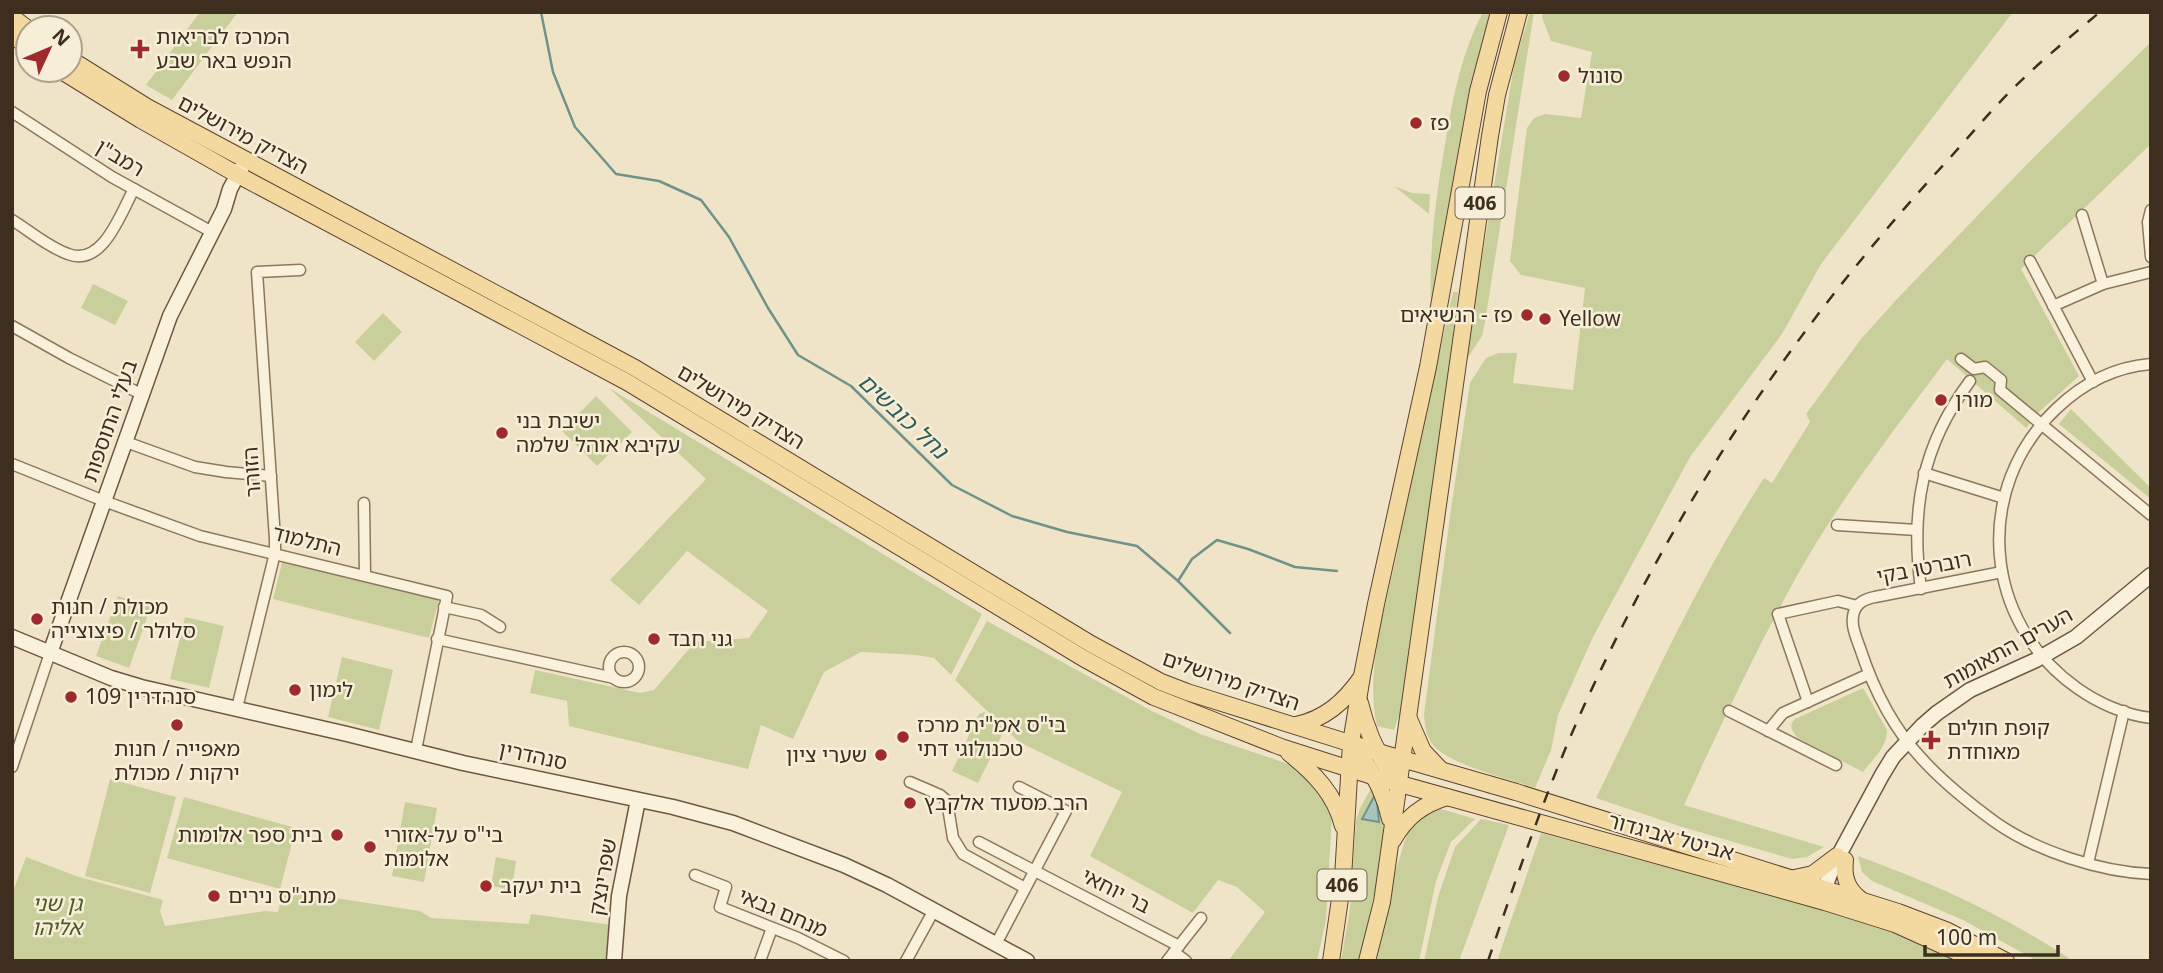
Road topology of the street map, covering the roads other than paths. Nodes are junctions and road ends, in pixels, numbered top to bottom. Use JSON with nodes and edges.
{"nodes":[{"id":1,"x":1499,"y":12,"type":"edge"},
{"id":2,"x":1518,"y":12,"type":"edge"},
{"id":3,"x":84,"y":68,"type":"edge"},
{"id":4,"x":83,"y":84,"type":"edge"},
{"id":5,"x":12,"y":112,"type":"edge"},
{"id":6,"x":246,"y":170,"type":"junction"},
{"id":7,"x":134,"y":188,"type":"junction"},
{"id":8,"x":2151,"y":210,"type":"edge"},
{"id":9,"x":2082,"y":215,"type":"dead end"},
{"id":10,"x":12,"y":220,"type":"edge"},
{"id":11,"x":212,"y":232,"type":"junction"},
{"id":12,"x":2151,"y":257,"type":"edge"},
{"id":13,"x":2030,"y":261,"type":"dead end"},
{"id":14,"x":300,"y":270,"type":"dead end"},
{"id":15,"x":2151,"y":272,"type":"edge"},
{"id":16,"x":2103,"y":284,"type":"junction"},
{"id":17,"x":2053,"y":306,"type":"junction"},
{"id":18,"x":12,"y":326,"type":"edge"},
{"id":19,"x":1961,"y":359,"type":"dead end"},
{"id":20,"x":2151,"y":364,"type":"edge"},
{"id":21,"x":1970,"y":381,"type":"dead end"},
{"id":22,"x":2093,"y":382,"type":"junction"},
{"id":23,"x":141,"y":394,"type":"junction"},
{"id":24,"x":2042,"y":425,"type":"junction"},
{"id":25,"x":126,"y":442,"type":"junction"},
{"id":26,"x":12,"y":464,"type":"edge"},
{"id":27,"x":1924,"y":473,"type":"junction"},
{"id":28,"x":271,"y":475,"type":"junction"},
{"id":29,"x":2004,"y":498,"type":"junction"},
{"id":30,"x":104,"y":500,"type":"junction"},
{"id":31,"x":364,"y":503,"type":"dead end"},
{"id":32,"x":2146,"y":512,"type":"edge"},
{"id":33,"x":2151,"y":524,"type":"edge"},
{"id":34,"x":1837,"y":526,"type":"dead end"},
{"id":35,"x":1917,"y":530,"type":"junction"},
{"id":36,"x":275,"y":553,"type":"junction"},
{"id":37,"x":2002,"y":572,"type":"junction"},
{"id":38,"x":365,"y":575,"type":"junction"},
{"id":39,"x":2149,"y":575,"type":"edge"},
{"id":40,"x":1921,"y":589,"type":"junction"},
{"id":41,"x":1857,"y":606,"type":"junction"},
{"id":42,"x":444,"y":607,"type":"junction"},
{"id":43,"x":500,"y":627,"type":"dead end"},
{"id":44,"x":12,"y":638,"type":"edge"},
{"id":45,"x":437,"y":639,"type":"junction"},
{"id":46,"x":50,"y":653,"type":"junction"},
{"id":47,"x":2042,"y":657,"type":"junction"},
{"id":48,"x":1868,"y":674,"type":"junction"},
{"id":49,"x":1362,"y":676,"type":"junction"},
{"id":50,"x":614,"y":678,"type":"dead end"},
{"id":51,"x":1359,"y":697,"type":"junction"},
{"id":52,"x":1808,"y":702,"type":"junction"},
{"id":53,"x":237,"y":708,"type":"junction"},
{"id":54,"x":1729,"y":711,"type":"dead end"},
{"id":55,"x":2124,"y":711,"type":"junction"},
{"id":56,"x":2151,"y":718,"type":"edge"},
{"id":57,"x":1408,"y":722,"type":"junction"},
{"id":58,"x":1294,"y":725,"type":"junction"},
{"id":59,"x":1768,"y":731,"type":"junction"},
{"id":60,"x":1908,"y":740,"type":"junction"},
{"id":61,"x":1351,"y":743,"type":"junction"},
{"id":62,"x":1282,"y":747,"type":"junction"},
{"id":63,"x":416,"y":750,"type":"junction"},
{"id":64,"x":1372,"y":756,"type":"junction"},
{"id":65,"x":1402,"y":759,"type":"junction"},
{"id":66,"x":1836,"y":765,"type":"dead end"},
{"id":67,"x":12,"y":767,"type":"edge"},
{"id":68,"x":1349,"y":769,"type":"junction"},
{"id":69,"x":1444,"y":771,"type":"junction"},
{"id":70,"x":1381,"y":773,"type":"junction"},
{"id":71,"x":910,"y":782,"type":"dead end"},
{"id":72,"x":1399,"y":784,"type":"junction"},
{"id":73,"x":1019,"y":787,"type":"dead end"},
{"id":74,"x":1447,"y":797,"type":"junction"},
{"id":75,"x":638,"y":800,"type":"junction"},
{"id":76,"x":1347,"y":808,"type":"junction"},
{"id":77,"x":1345,"y":836,"type":"junction"},
{"id":78,"x":1391,"y":839,"type":"junction"},
{"id":79,"x":979,"y":842,"type":"dead end"},
{"id":80,"x":1841,"y":858,"type":"junction"},
{"id":81,"x":2088,"y":863,"type":"junction"},
{"id":82,"x":1034,"y":871,"type":"junction"},
{"id":83,"x":2151,"y":874,"type":"edge"},
{"id":84,"x":695,"y":875,"type":"dead end"},
{"id":85,"x":1788,"y":879,"type":"junction"},
{"id":86,"x":1025,"y":888,"type":"junction"},
{"id":87,"x":1827,"y":895,"type":"junction"},
{"id":88,"x":1862,"y":901,"type":"junction"},
{"id":89,"x":934,"y":910,"type":"junction"},
{"id":90,"x":1201,"y":918,"type":"dead end"},
{"id":91,"x":772,"y":928,"type":"junction"},
{"id":92,"x":996,"y":944,"type":"junction"},
{"id":93,"x":1173,"y":953,"type":"edge"},
{"id":94,"x":614,"y":961,"type":"edge"},
{"id":95,"x":760,"y":961,"type":"edge"},
{"id":96,"x":844,"y":961,"type":"edge"},
{"id":97,"x":906,"y":961,"type":"edge"},
{"id":98,"x":1027,"y":961,"type":"edge"},
{"id":99,"x":1186,"y":961,"type":"edge"},
{"id":100,"x":1331,"y":961,"type":"edge"},
{"id":101,"x":1367,"y":961,"type":"edge"},
{"id":102,"x":1977,"y":961,"type":"edge"},
{"id":103,"x":2006,"y":961,"type":"edge"}],
"edges":[{"from":1,"to":49,"type":"main road","number":"406"},
{"from":2,"to":57,"type":"main road","number":"406"},
{"from":3,"to":6,"type":"main road","name":"הצדיק מירושלים"},
{"from":4,"to":6,"type":"main road","name":"הצדיק מירושלים"},
{"from":5,"to":7,"type":"street","name":"רמב\"ן"},
{"from":6,"to":11,"type":"street","name":"בעלי התוספות"},
{"from":6,"to":58,"type":"main road","name":"הצדיק מירושלים"},
{"from":6,"to":62,"type":"main road","name":"הצדיק מירושלים"},
{"from":7,"to":10,"type":"street"},
{"from":7,"to":11,"type":"street","name":"רמב\"ן"},
{"from":8,"to":12,"type":"street"},
{"from":9,"to":16,"type":"street"},
{"from":11,"to":23,"type":"street","name":"בעלי התוספות"},
{"from":13,"to":17,"type":"street"},
{"from":14,"to":28,"type":"street","name":"הזוהר"},
{"from":15,"to":16,"type":"street"},
{"from":16,"to":17,"type":"street"},
{"from":17,"to":22,"type":"street"},
{"from":18,"to":23,"type":"street"},
{"from":19,"to":24,"type":"street"},
{"from":20,"to":22,"type":"street"},
{"from":21,"to":27,"type":"street"},
{"from":22,"to":24,"type":"street"},
{"from":23,"to":25,"type":"street","name":"בעלי התוספות"},
{"from":24,"to":29,"type":"street"},
{"from":24,"to":32,"type":"street"},
{"from":25,"to":28,"type":"street"},
{"from":25,"to":30,"type":"street","name":"בעלי התוספות"},
{"from":26,"to":30,"type":"street","name":"התלמוד"},
{"from":27,"to":29,"type":"street"},
{"from":27,"to":35,"type":"street"},
{"from":28,"to":36,"type":"street","name":"הזוהר"},
{"from":29,"to":37,"type":"street"},
{"from":30,"to":36,"type":"street","name":"התלמוד"},
{"from":30,"to":46,"type":"street","name":"בעלי התוספות"},
{"from":31,"to":38,"type":"street"},
{"from":32,"to":33,"type":"street"},
{"from":34,"to":35,"type":"street"},
{"from":35,"to":40,"type":"street"},
{"from":36,"to":38,"type":"street","name":"התלמוד"},
{"from":36,"to":53,"type":"street","name":"הזוהר"},
{"from":37,"to":40,"type":"street","name":"רוברטו בקי"},
{"from":37,"to":47,"type":"street"},
{"from":38,"to":42,"type":"street","name":"התלמוד"},
{"from":39,"to":47,"type":"street","name":"הערים התאומות"},
{"from":40,"to":41,"type":"street","name":"רוברטו בקי"},
{"from":41,"to":48,"type":"street","name":"רוברטו בקי"},
{"from":41,"to":52,"type":"street","name":"רוברטו בקי"},
{"from":42,"to":43,"type":"street"},
{"from":42,"to":45,"type":"street"},
{"from":44,"to":46,"type":"street","name":"סנהדרין"},
{"from":45,"to":50,"type":"street"},
{"from":45,"to":63,"type":"street"},
{"from":46,"to":53,"type":"street","name":"סנהדרין"},
{"from":46,"to":67,"type":"street"},
{"from":47,"to":55,"type":"street"},
{"from":47,"to":60,"type":"street","name":"הערים התאומות"},
{"from":48,"to":52,"type":"street"},
{"from":48,"to":60,"type":"street","name":"רוברטו בקי"},
{"from":49,"to":51,"type":"main road","number":"406"},
{"from":49,"to":58,"type":"main road"},
{"from":51,"to":61,"type":"main road","number":"406"},
{"from":51,"to":64,"type":"main road"},
{"from":52,"to":59,"type":"street"},
{"from":53,"to":63,"type":"street","name":"סנהדרין"},
{"from":54,"to":59,"type":"street"},
{"from":55,"to":56,"type":"street"},
{"from":55,"to":81,"type":"street"},
{"from":57,"to":64,"type":"main road"},
{"from":57,"to":65,"type":"main road","number":"406"},
{"from":57,"to":69,"type":"main road"},
{"from":58,"to":61,"type":"main road","name":"הצדיק מירושלים"},
{"from":59,"to":66,"type":"street"},
{"from":60,"to":80,"type":"street","name":"הערים התאומות"},
{"from":60,"to":81,"type":"street","name":"רוברטו בקי"},
{"from":61,"to":64,"type":"main road"},
{"from":61,"to":68,"type":"main road","number":"406"},
{"from":62,"to":68,"type":"main road","name":"הצדיק מירושלים"},
{"from":62,"to":77,"type":"main road"},
{"from":63,"to":75,"type":"street","name":"סנהדרין"},
{"from":64,"to":65,"type":"main road"},
{"from":64,"to":68,"type":"main road"},
{"from":64,"to":70,"type":"main road"},
{"from":65,"to":69,"type":"main road","name":"אביטל אביגדור"},
{"from":65,"to":70,"type":"main road"},
{"from":65,"to":72,"type":"main road","number":"406"},
{"from":68,"to":70,"type":"main road","name":"אביטל אביגדור"},
{"from":68,"to":76,"type":"main road","number":"406"},
{"from":69,"to":85,"type":"main road","name":"אביטל אביגדור"},
{"from":70,"to":72,"type":"main road","name":"אביטל אביגדור"},
{"from":70,"to":76,"type":"main road"},
{"from":70,"to":78,"type":"main road"},
{"from":71,"to":86,"type":"street"},
{"from":72,"to":74,"type":"main road","name":"אביטל אביגדור"},
{"from":72,"to":78,"type":"main road","number":"406"},
{"from":73,"to":82,"type":"street"},
{"from":74,"to":78,"type":"main road"},
{"from":74,"to":87,"type":"main road","name":"אביטל אביגדור"},
{"from":75,"to":89,"type":"street","name":"סנהדרין"},
{"from":75,"to":94,"type":"street","name":"שפרינצק"},
{"from":76,"to":77,"type":"main road","number":"406"},
{"from":77,"to":100,"type":"main road","number":"406"},
{"from":78,"to":101,"type":"main road","number":"406"},
{"from":79,"to":82,"type":"street","name":"בר יוחאי"},
{"from":80,"to":85,"type":"main road"},
{"from":80,"to":87,"type":"street","name":"הערים התאומות"},
{"from":80,"to":88,"type":"main road"},
{"from":81,"to":83,"type":"street","name":"רוברטו בקי"},
{"from":82,"to":86,"type":"street"},
{"from":82,"to":93,"type":"street","name":"בר יוחאי"},
{"from":84,"to":91,"type":"street","name":"מנחם גבאי"},
{"from":85,"to":87,"type":"main road","name":"אביטל אביגדור"},
{"from":86,"to":92,"type":"street"},
{"from":87,"to":88,"type":"main road","name":"אביטל אביגדור"},
{"from":87,"to":102,"type":"main road","name":"אביטל אביגדור"},
{"from":88,"to":103,"type":"main road","name":"אביטל אביגדור"},
{"from":89,"to":92,"type":"street","name":"סנהדרין"},
{"from":89,"to":97,"type":"street"},
{"from":90,"to":93,"type":"street"},
{"from":91,"to":95,"type":"street"},
{"from":91,"to":96,"type":"street","name":"מנחם גבאי"},
{"from":92,"to":98,"type":"street","name":"סנהדרין"},
{"from":93,"to":99,"type":"street","name":"בר יוחאי"}]}
